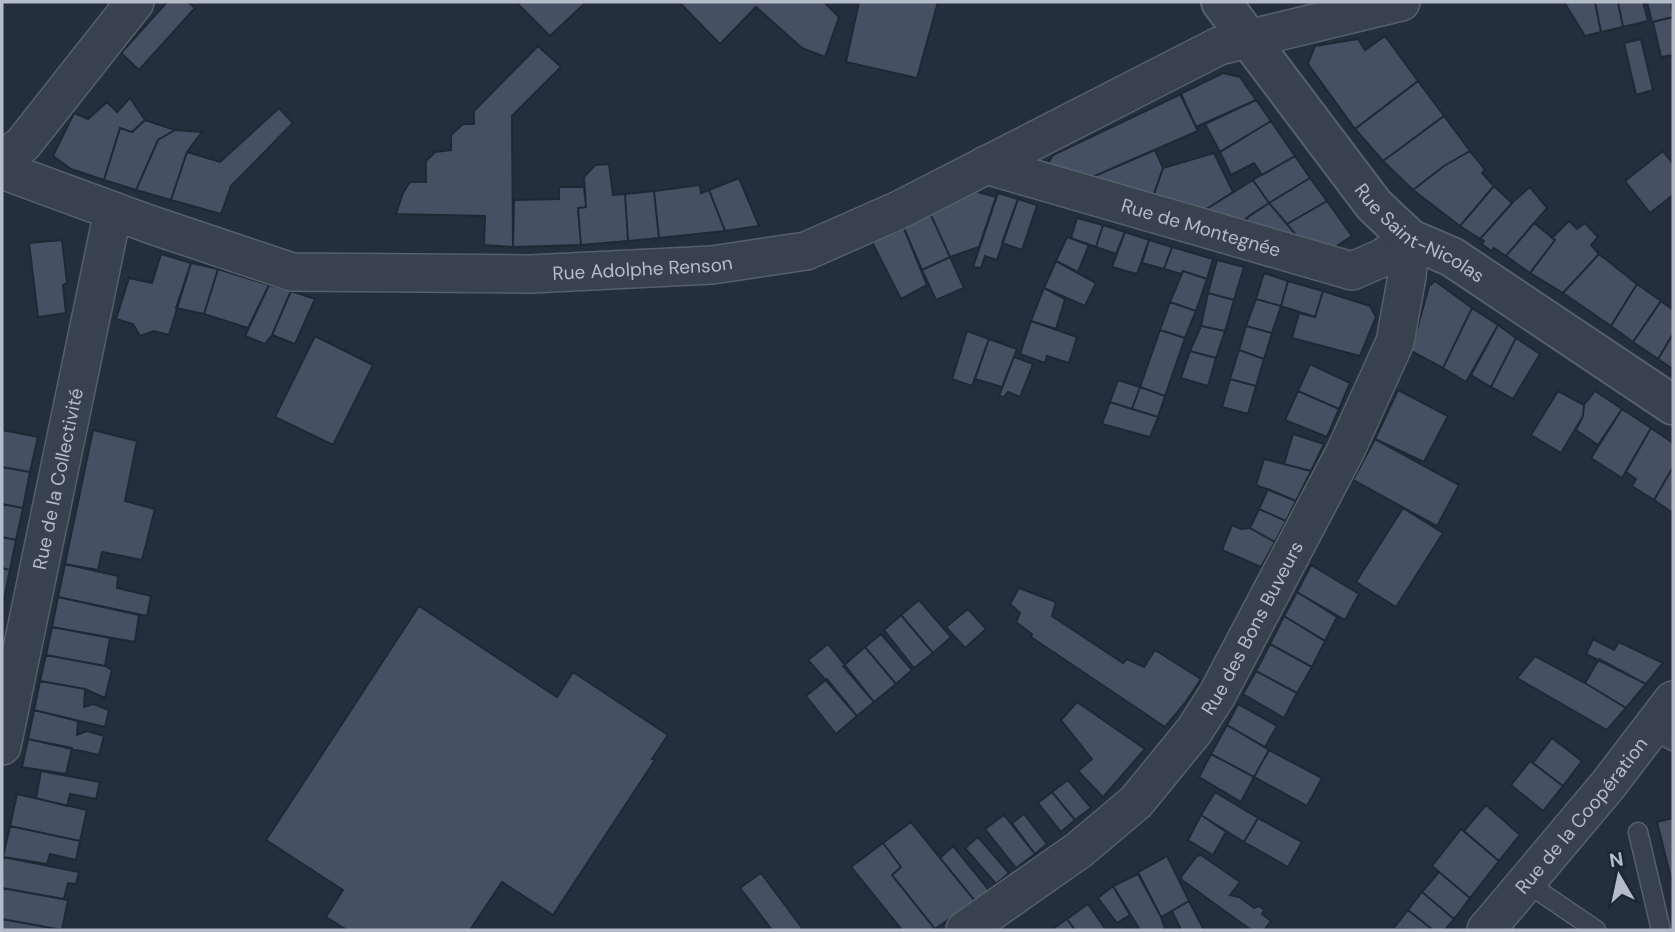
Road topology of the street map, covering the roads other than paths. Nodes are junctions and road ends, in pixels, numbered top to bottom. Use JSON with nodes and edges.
{"nodes":[{"id":1,"x":135,"y":2,"type":"edge"},
{"id":2,"x":1221,"y":2,"type":"edge"},
{"id":3,"x":1401,"y":2,"type":"edge"},
{"id":4,"x":1249,"y":38,"type":"junction"},
{"id":5,"x":2,"y":161,"type":"edge"},
{"id":6,"x":986,"y":165,"type":"junction"},
{"id":7,"x":2,"y":170,"type":"edge"},
{"id":8,"x":113,"y":211,"type":"junction"},
{"id":9,"x":1410,"y":239,"type":"junction"},
{"id":10,"x":1673,"y":405,"type":"edge"},
{"id":11,"x":1673,"y":700,"type":"edge"},
{"id":12,"x":1662,"y":735,"type":"edge"},
{"id":13,"x":2,"y":746,"type":"edge"},
{"id":14,"x":1638,"y":832,"type":"dead end"},
{"id":15,"x":1527,"y":883,"type":"junction"},
{"id":16,"x":965,"y":930,"type":"edge"},
{"id":17,"x":1486,"y":930,"type":"edge"},
{"id":18,"x":1596,"y":930,"type":"edge"},
{"id":19,"x":1661,"y":930,"type":"edge"}],
"edges":[{"from":1,"to":5,"type":"street"},
{"from":2,"to":4,"type":"street","name":"Rue Saint-Nicolas"},
{"from":3,"to":4,"type":"street","name":"Rue Adolphe Renson"},
{"from":4,"to":6,"type":"street","name":"Rue Adolphe Renson"},
{"from":4,"to":9,"type":"street","name":"Rue Saint-Nicolas"},
{"from":6,"to":8,"type":"street","name":"Rue Adolphe Renson"},
{"from":6,"to":9,"type":"street","name":"Rue de Montegnée"},
{"from":7,"to":8,"type":"street","name":"Rue Adolphe Renson"},
{"from":8,"to":13,"type":"street","name":"Rue de la Collectivité"},
{"from":9,"to":10,"type":"street","name":"Rue Saint-Nicolas"},
{"from":9,"to":16,"type":"street","name":"Rue des Bons Buveurs"},
{"from":11,"to":12,"type":"street","name":"Rue de la Coopération"},
{"from":12,"to":15,"type":"street","name":"Rue de la Coopération"},
{"from":14,"to":19,"type":"lane"},
{"from":15,"to":17,"type":"street","name":"Rue de la Coopération"},
{"from":15,"to":18,"type":"lane"}]}
